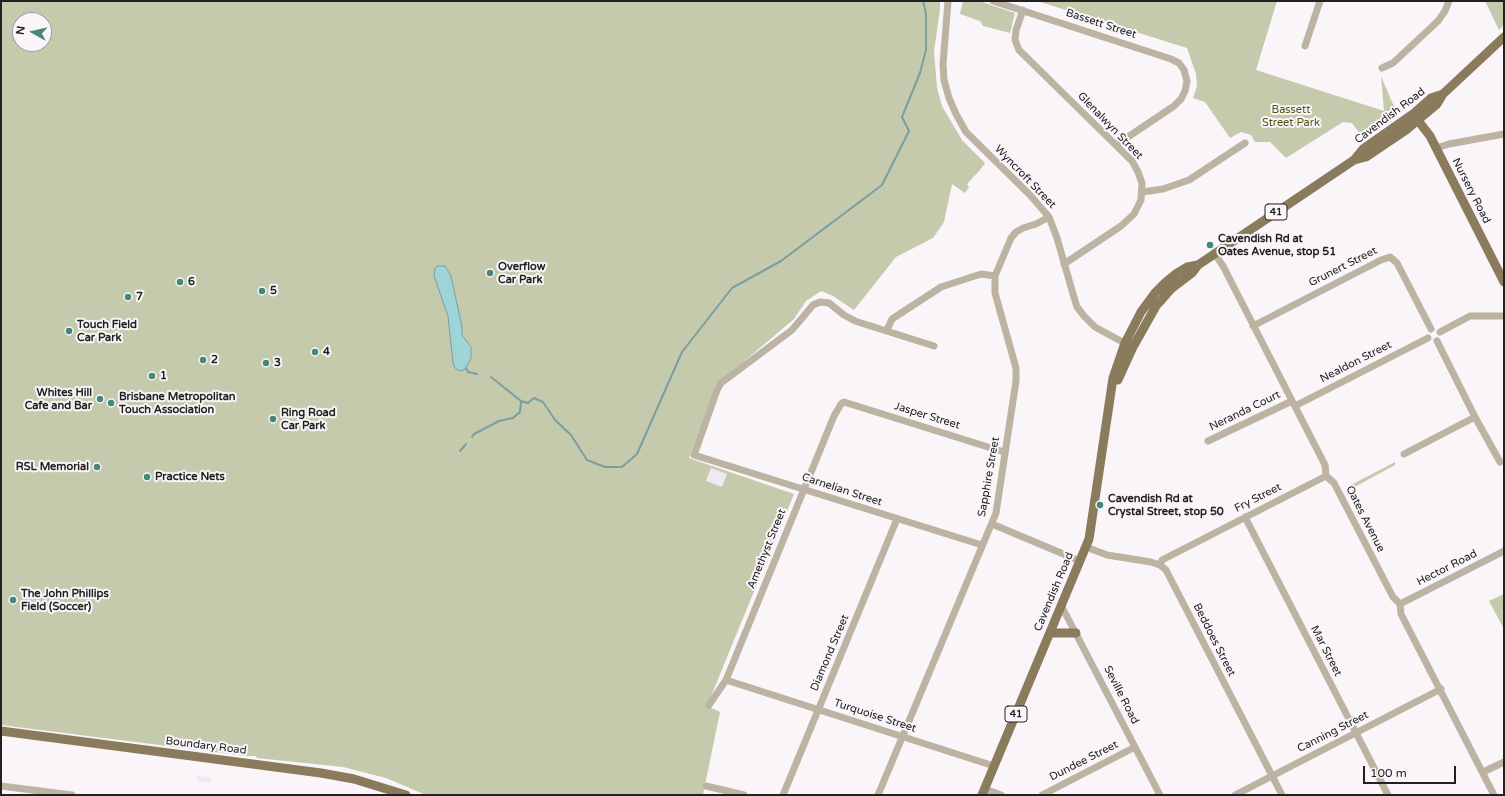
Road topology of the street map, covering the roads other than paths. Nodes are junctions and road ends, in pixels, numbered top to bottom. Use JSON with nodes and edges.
{"nodes":[{"id":1,"x":948,"y":1,"type":"edge"},
{"id":2,"x":993,"y":1,"type":"edge"},
{"id":3,"x":1320,"y":1,"type":"edge"},
{"id":4,"x":1449,"y":1,"type":"edge"},
{"id":5,"x":1024,"y":10,"type":"junction"},
{"id":6,"x":1504,"y":37,"type":"edge"},
{"id":7,"x":1305,"y":46,"type":"dead end"},
{"id":8,"x":1382,"y":68,"type":"dead end"},
{"id":9,"x":1416,"y":117,"type":"junction"},
{"id":10,"x":1504,"y":134,"type":"edge"},
{"id":11,"x":1245,"y":143,"type":"dead end"},
{"id":12,"x":1116,"y":145,"type":"junction"},
{"id":13,"x":1436,"y":148,"type":"junction"},
{"id":14,"x":1142,"y":192,"type":"junction"},
{"id":15,"x":1049,"y":217,"type":"junction"},
{"id":16,"x":1215,"y":254,"type":"junction"},
{"id":17,"x":1064,"y":264,"type":"junction"},
{"id":18,"x":996,"y":276,"type":"junction"},
{"id":19,"x":1504,"y":282,"type":"edge"},
{"id":20,"x":1504,"y":316,"type":"edge"},
{"id":21,"x":1253,"y":326,"type":"junction"},
{"id":22,"x":887,"y":330,"type":"junction"},
{"id":23,"x":1431,"y":330,"type":"junction"},
{"id":24,"x":1440,"y":332,"type":"junction"},
{"id":25,"x":1428,"y":338,"type":"junction"},
{"id":26,"x":1437,"y":341,"type":"junction"},
{"id":27,"x":1129,"y":345,"type":"junction"},
{"id":28,"x":934,"y":346,"type":"dead end"},
{"id":29,"x":844,"y":402,"type":"joint"},
{"id":30,"x":1293,"y":403,"type":"junction"},
{"id":31,"x":1475,"y":417,"type":"junction"},
{"id":32,"x":1208,"y":442,"type":"dead end"},
{"id":33,"x":1004,"y":452,"type":"junction"},
{"id":34,"x":1404,"y":454,"type":"dead end"},
{"id":35,"x":1500,"y":462,"type":"dead end"},
{"id":36,"x":1326,"y":476,"type":"junction"},
{"id":37,"x":804,"y":489,"type":"junction"},
{"id":38,"x":1245,"y":517,"type":"junction"},
{"id":39,"x":897,"y":519,"type":"junction"},
{"id":40,"x":992,"y":524,"type":"junction"},
{"id":41,"x":982,"y":545,"type":"junction"},
{"id":42,"x":1086,"y":548,"type":"junction"},
{"id":43,"x":1504,"y":551,"type":"edge"},
{"id":44,"x":1080,"y":561,"type":"junction"},
{"id":45,"x":1160,"y":564,"type":"junction"},
{"id":46,"x":1400,"y":604,"type":"junction"},
{"id":47,"x":1061,"y":606,"type":"junction"},
{"id":48,"x":1050,"y":633,"type":"junction"},
{"id":49,"x":1076,"y":633,"type":"junction"},
{"id":50,"x":726,"y":680,"type":"junction"},
{"id":51,"x":1440,"y":689,"type":"junction"},
{"id":52,"x":710,"y":705,"type":"dead end"},
{"id":53,"x":818,"y":710,"type":"junction"},
{"id":54,"x":1,"y":731,"type":"edge"},
{"id":55,"x":1356,"y":732,"type":"junction"},
{"id":56,"x":902,"y":736,"type":"junction"},
{"id":57,"x":1135,"y":747,"type":"junction"},
{"id":58,"x":1504,"y":762,"type":"edge"},
{"id":59,"x":994,"y":766,"type":"junction"},
{"id":60,"x":1483,"y":772,"type":"junction"},
{"id":61,"x":1272,"y":776,"type":"junction"},
{"id":62,"x":1,"y":786,"type":"edge"},
{"id":63,"x":706,"y":786,"type":"dead end"},
{"id":64,"x":984,"y":792,"type":"edge"},
{"id":65,"x":72,"y":795,"type":"edge"},
{"id":66,"x":406,"y":795,"type":"edge"},
{"id":67,"x":744,"y":795,"type":"edge"},
{"id":68,"x":783,"y":795,"type":"edge"},
{"id":69,"x":878,"y":795,"type":"edge"},
{"id":70,"x":1001,"y":795,"type":"edge"},
{"id":71,"x":1042,"y":795,"type":"edge"},
{"id":72,"x":1160,"y":795,"type":"edge"},
{"id":73,"x":1235,"y":795,"type":"edge"},
{"id":74,"x":1282,"y":795,"type":"edge"},
{"id":75,"x":1388,"y":795,"type":"edge"},
{"id":76,"x":1494,"y":795,"type":"edge"}],
"edges":[{"from":1,"to":15,"type":"street","name":"Wyncroft Street"},
{"from":2,"to":5,"type":"street","name":"Bassett Street"},
{"from":3,"to":7,"type":"street"},
{"from":4,"to":8,"type":"street"},
{"from":5,"to":12,"type":"street","name":"Glenalwyn Street"},
{"from":5,"to":12,"type":"street","name":"Bassett Street"},
{"from":6,"to":9,"type":"main road","name":"Cavendish Road","number":"41"},
{"from":9,"to":13,"type":"main road","name":"Nursery Road"},
{"from":9,"to":16,"type":"main road","name":"Cavendish Road","number":"41"},
{"from":10,"to":13,"type":"street"},
{"from":11,"to":14,"type":"street"},
{"from":12,"to":14,"type":"street","name":"Glenalwyn Street"},
{"from":13,"to":19,"type":"main road","name":"Nursery Road"},
{"from":14,"to":17,"type":"street","name":"Glenalwyn Street"},
{"from":15,"to":17,"type":"street","name":"Wyncroft Street"},
{"from":15,"to":18,"type":"street","name":"Sapphire Street"},
{"from":16,"to":21,"type":"street","name":"Oates Avenue"},
{"from":16,"to":27,"type":"main road","name":"Cavendish Road","number":"41"},
{"from":17,"to":27,"type":"street","name":"Wyncroft Street"},
{"from":18,"to":22,"type":"street"},
{"from":18,"to":33,"type":"street","name":"Sapphire Street"},
{"from":20,"to":24,"type":"street"},
{"from":21,"to":23,"type":"street","name":"Grunert Street"},
{"from":21,"to":30,"type":"street","name":"Oates Avenue"},
{"from":22,"to":28,"type":"street"},
{"from":22,"to":37,"type":"street","name":"Carnelian Street"},
{"from":23,"to":24,"type":"street"},
{"from":23,"to":25,"type":"street"},
{"from":24,"to":26,"type":"street"},
{"from":25,"to":26,"type":"street"},
{"from":25,"to":30,"type":"street","name":"Nealdon Street"},
{"from":26,"to":31,"type":"street"},
{"from":27,"to":42,"type":"main road","name":"Cavendish Road","number":"41"},
{"from":29,"to":33,"type":"street","name":"Jasper Street"},
{"from":29,"to":37,"type":"street","name":"Amethyst Street"},
{"from":30,"to":32,"type":"street","name":"Neranda Court"},
{"from":30,"to":36,"type":"street","name":"Oates Avenue"},
{"from":31,"to":34,"type":"street"},
{"from":31,"to":35,"type":"street"},
{"from":33,"to":40,"type":"street","name":"Sapphire Street"},
{"from":36,"to":38,"type":"street","name":"Fry Street"},
{"from":36,"to":46,"type":"street","name":"Oates Avenue"},
{"from":37,"to":39,"type":"street","name":"Carnelian Street"},
{"from":37,"to":50,"type":"street","name":"Amethyst Street"},
{"from":38,"to":45,"type":"street","name":"Fry Street"},
{"from":38,"to":55,"type":"street","name":"Mar Street"},
{"from":39,"to":41,"type":"street","name":"Carnelian Street"},
{"from":39,"to":53,"type":"street","name":"Diamond Street"},
{"from":40,"to":41,"type":"street","name":"Sapphire Street"},
{"from":40,"to":44,"type":"street"},
{"from":41,"to":56,"type":"street","name":"Sapphire Street"},
{"from":42,"to":44,"type":"main road","name":"Cavendish Road","number":"41"},
{"from":42,"to":45,"type":"street"},
{"from":43,"to":46,"type":"street","name":"Hector Road"},
{"from":44,"to":47,"type":"main road","name":"Cavendish Road","number":"41"},
{"from":45,"to":61,"type":"street","name":"Beddoes Street"},
{"from":46,"to":51,"type":"street","name":"Oates Avenue"},
{"from":47,"to":48,"type":"main road","name":"Cavendish Road","number":"41"},
{"from":47,"to":49,"type":"street","name":"Seville Road"},
{"from":48,"to":49,"type":"main road"},
{"from":48,"to":59,"type":"main road","name":"Cavendish Road","number":"41"},
{"from":49,"to":57,"type":"street","name":"Seville Road"},
{"from":50,"to":52,"type":"street","name":"Amethyst Street"},
{"from":50,"to":53,"type":"street","name":"Turquoise Street"},
{"from":51,"to":55,"type":"street","name":"Canning Street"},
{"from":51,"to":60,"type":"street","name":"Oates Avenue"},
{"from":53,"to":56,"type":"street","name":"Turquoise Street"},
{"from":53,"to":68,"type":"street","name":"Diamond Street"},
{"from":54,"to":66,"type":"main road","name":"Boundary Road"},
{"from":55,"to":61,"type":"street","name":"Canning Street"},
{"from":55,"to":75,"type":"street","name":"Mar Street"},
{"from":56,"to":59,"type":"street","name":"Turquoise Street"},
{"from":56,"to":69,"type":"street","name":"Sapphire Street"},
{"from":57,"to":71,"type":"street","name":"Dundee Street"},
{"from":57,"to":72,"type":"street","name":"Seville Road"},
{"from":58,"to":60,"type":"street"},
{"from":59,"to":64,"type":"main road","name":"Cavendish Road","number":"41"},
{"from":60,"to":76,"type":"street","name":"Oates Avenue"},
{"from":61,"to":73,"type":"street","name":"Canning Street"},
{"from":61,"to":74,"type":"street","name":"Beddoes Street"},
{"from":62,"to":65,"type":"street"},
{"from":63,"to":67,"type":"street"},
{"from":64,"to":70,"type":"street"}]}
